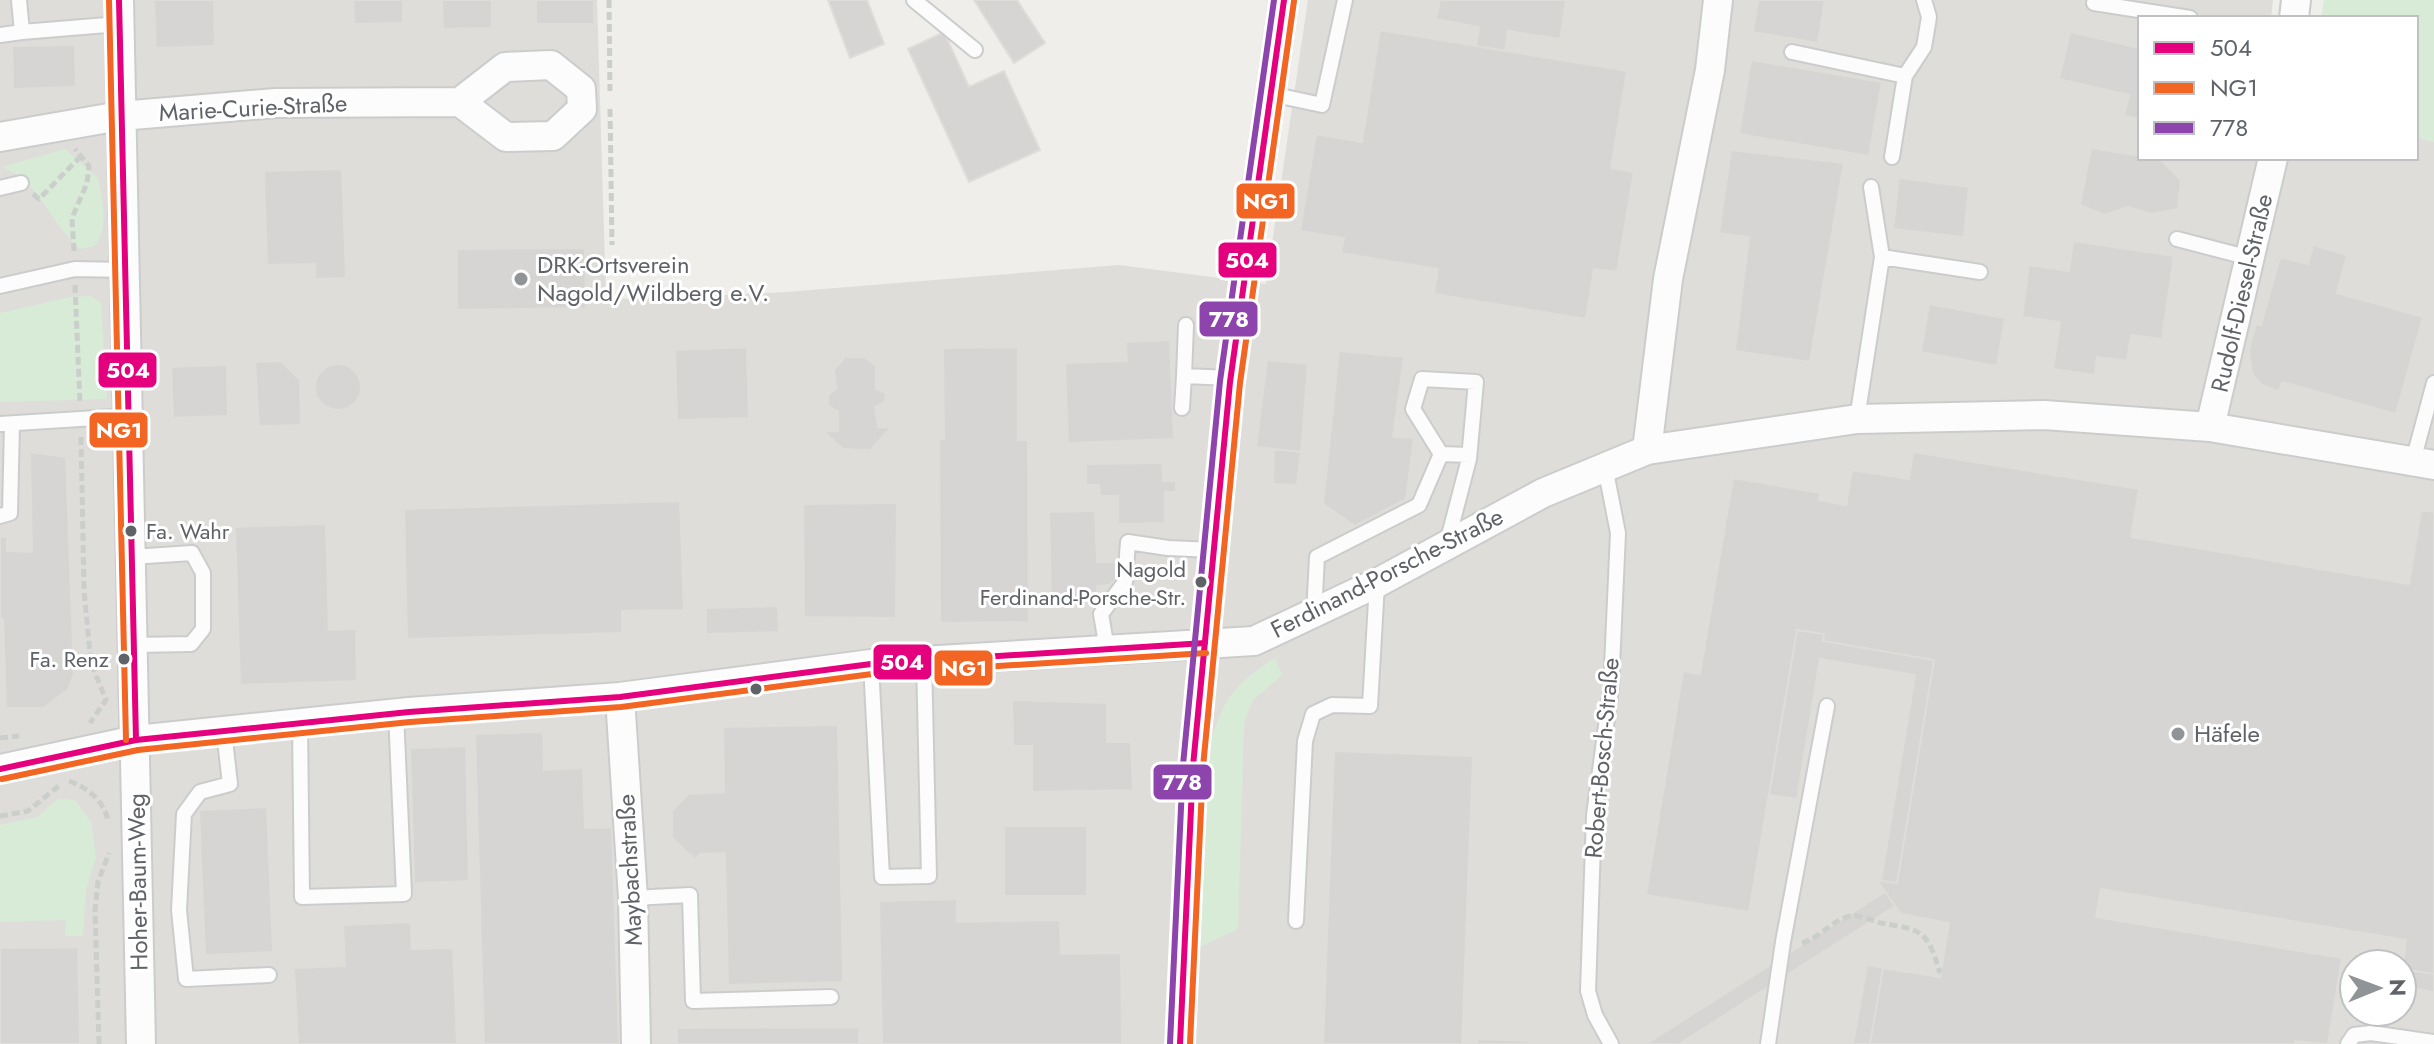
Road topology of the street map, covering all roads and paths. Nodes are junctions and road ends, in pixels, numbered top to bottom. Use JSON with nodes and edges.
{"nodes":[{"id":1,"x":19,"y":0,"type":"edge"},
{"id":2,"x":609,"y":0,"type":"edge"},
{"id":3,"x":914,"y":0,"type":"edge"},
{"id":4,"x":1284,"y":0,"type":"edge"},
{"id":5,"x":1345,"y":0,"type":"edge"},
{"id":6,"x":1718,"y":0,"type":"edge"},
{"id":7,"x":1924,"y":0,"type":"edge"},
{"id":8,"x":2094,"y":3,"type":"dead end"},
{"id":9,"x":119,"y":12,"type":"edge"},
{"id":10,"x":2177,"y":16,"type":"edge"},
{"id":11,"x":22,"y":32,"type":"junction"},
{"id":12,"x":0,"y":35,"type":"edge"},
{"id":13,"x":975,"y":50,"type":"dead end"},
{"id":14,"x":1792,"y":52,"type":"dead end"},
{"id":15,"x":1905,"y":76,"type":"junction"},
{"id":16,"x":610,"y":92,"type":"dead end"},
{"id":17,"x":1271,"y":94,"type":"junction"},
{"id":18,"x":460,"y":102,"type":"dead end"},
{"id":19,"x":610,"y":107,"type":"dead end"},
{"id":20,"x":120,"y":116,"type":"junction"},
{"id":21,"x":0,"y":137,"type":"edge"},
{"id":22,"x":81,"y":156,"type":"dead end"},
{"id":23,"x":1892,"y":157,"type":"dead end"},
{"id":24,"x":2273,"y":160,"type":"edge"},
{"id":25,"x":21,"y":183,"type":"joint"},
{"id":26,"x":1871,"y":187,"type":"dead end"},
{"id":27,"x":0,"y":188,"type":"edge"},
{"id":28,"x":2177,"y":239,"type":"dead end"},
{"id":29,"x":612,"y":245,"type":"dead end"},
{"id":30,"x":1882,"y":257,"type":"junction"},
{"id":31,"x":2250,"y":258,"type":"junction"},
{"id":32,"x":124,"y":270,"type":"junction"},
{"id":33,"x":1980,"y":272,"type":"dead end"},
{"id":34,"x":0,"y":286,"type":"edge"},
{"id":35,"x":1186,"y":325,"type":"dead end"},
{"id":36,"x":1184,"y":376,"type":"junction"},
{"id":37,"x":1231,"y":378,"type":"junction"},
{"id":38,"x":2434,"y":383,"type":"edge"},
{"id":39,"x":1182,"y":408,"type":"dead end"},
{"id":40,"x":128,"y":416,"type":"junction"},
{"id":41,"x":1857,"y":419,"type":"junction"},
{"id":42,"x":6,"y":424,"type":"edge"},
{"id":43,"x":2210,"y":427,"type":"junction"},
{"id":44,"x":1647,"y":450,"type":"junction"},
{"id":45,"x":1441,"y":454,"type":"junction"},
{"id":46,"x":1469,"y":455,"type":"junction"},
{"id":47,"x":2423,"y":463,"type":"edge"},
{"id":48,"x":1605,"y":467,"type":"junction"},
{"id":49,"x":0,"y":516,"type":"edge"},
{"id":50,"x":1446,"y":544,"type":"junction"},
{"id":51,"x":1214,"y":550,"type":"junction"},
{"id":52,"x":131,"y":557,"type":"junction"},
{"id":53,"x":1377,"y":583,"type":"junction"},
{"id":54,"x":1314,"y":614,"type":"junction"},
{"id":55,"x":1205,"y":643,"type":"junction"},
{"id":56,"x":134,"y":645,"type":"junction"},
{"id":57,"x":1107,"y":649,"type":"junction"},
{"id":58,"x":924,"y":660,"type":"junction"},
{"id":59,"x":871,"y":664,"type":"junction"},
{"id":60,"x":620,"y":697,"type":"junction"},
{"id":61,"x":1827,"y":706,"type":"dead end"},
{"id":62,"x":396,"y":713,"type":"junction"},
{"id":63,"x":300,"y":723,"type":"junction"},
{"id":64,"x":224,"y":731,"type":"junction"},
{"id":65,"x":136,"y":740,"type":"junction"},
{"id":66,"x":0,"y":769,"type":"edge"},
{"id":67,"x":0,"y":816,"type":"edge"},
{"id":68,"x":111,"y":832,"type":"dead end"},
{"id":69,"x":110,"y":842,"type":"dead end"},
{"id":70,"x":633,"y":898,"type":"junction"},
{"id":71,"x":1296,"y":921,"type":"dead end"},
{"id":72,"x":1783,"y":942,"type":"junction"},
{"id":73,"x":1940,"y":973,"type":"dead end"},
{"id":74,"x":269,"y":975,"type":"dead end"},
{"id":75,"x":831,"y":997,"type":"dead end"},
{"id":76,"x":2434,"y":1042,"type":"edge"},
{"id":77,"x":99,"y":1044,"type":"edge"},
{"id":78,"x":141,"y":1044,"type":"edge"},
{"id":79,"x":636,"y":1044,"type":"edge"},
{"id":80,"x":1180,"y":1044,"type":"edge"},
{"id":81,"x":1611,"y":1044,"type":"edge"},
{"id":82,"x":1768,"y":1044,"type":"edge"},
{"id":83,"x":2348,"y":1044,"type":"edge"}],
"edges":[{"from":1,"to":11,"type":"lane"},
{"from":2,"to":16,"type":"path"},
{"from":3,"to":13,"type":"lane"},
{"from":4,"to":17,"type":"street"},
{"from":5,"to":17,"type":"lane"},
{"from":6,"to":44,"type":"street"},
{"from":7,"to":15,"type":"lane"},
{"from":8,"to":10,"type":"lane"},
{"from":9,"to":11,"type":"lane"},
{"from":9,"to":20,"type":"street","name":"Hoher-Baum-Weg"},
{"from":11,"to":12,"type":"lane"},
{"from":14,"to":15,"type":"lane"},
{"from":15,"to":23,"type":"lane"},
{"from":17,"to":37,"type":"street"},
{"from":18,"to":20,"type":"street","name":"Marie-Curie-Straße"},
{"from":19,"to":29,"type":"path"},
{"from":20,"to":21,"type":"street","name":"Marie-Curie-Straße"},
{"from":20,"to":32,"type":"street","name":"Hoher-Baum-Weg"},
{"from":22,"to":25,"type":"path"},
{"from":24,"to":31,"type":"street","name":"Rudolf-Diesel-Straße"},
{"from":25,"to":27,"type":"lane"},
{"from":26,"to":30,"type":"lane"},
{"from":28,"to":31,"type":"lane"},
{"from":30,"to":33,"type":"lane"},
{"from":30,"to":41,"type":"lane"},
{"from":31,"to":43,"type":"street","name":"Rudolf-Diesel-Straße"},
{"from":32,"to":34,"type":"lane"},
{"from":32,"to":40,"type":"street","name":"Hoher-Baum-Weg"},
{"from":35,"to":36,"type":"lane"},
{"from":36,"to":37,"type":"lane"},
{"from":36,"to":39,"type":"lane"},
{"from":37,"to":51,"type":"street"},
{"from":38,"to":47,"type":"lane"},
{"from":40,"to":42,"type":"lane"},
{"from":40,"to":52,"type":"street","name":"Hoher-Baum-Weg"},
{"from":41,"to":43,"type":"street","name":"Ferdinand-Porsche-Straße"},
{"from":41,"to":44,"type":"street","name":"Ferdinand-Porsche-Straße"},
{"from":42,"to":49,"type":"lane"},
{"from":43,"to":47,"type":"street","name":"Ferdinand-Porsche-Straße"},
{"from":44,"to":48,"type":"street","name":"Ferdinand-Porsche-Straße"},
{"from":45,"to":46,"type":"lane"},
{"from":45,"to":46,"type":"lane"},
{"from":45,"to":54,"type":"lane"},
{"from":46,"to":50,"type":"lane"},
{"from":48,"to":50,"type":"street","name":"Ferdinand-Porsche-Straße"},
{"from":48,"to":81,"type":"lane","name":"Robert-Bosch-Straße"},
{"from":50,"to":53,"type":"street","name":"Ferdinand-Porsche-Straße"},
{"from":51,"to":55,"type":"street"},
{"from":51,"to":57,"type":"lane"},
{"from":52,"to":56,"type":"street","name":"Hoher-Baum-Weg"},
{"from":52,"to":56,"type":"lane"},
{"from":53,"to":54,"type":"street","name":"Ferdinand-Porsche-Straße"},
{"from":53,"to":71,"type":"lane"},
{"from":54,"to":55,"type":"street","name":"Ferdinand-Porsche-Straße"},
{"from":55,"to":57,"type":"street","name":"Ferdinand-Porsche-Straße"},
{"from":55,"to":80,"type":"street"},
{"from":56,"to":65,"type":"street","name":"Hoher-Baum-Weg"},
{"from":57,"to":58,"type":"street","name":"Ferdinand-Porsche-Straße"},
{"from":58,"to":59,"type":"street","name":"Ferdinand-Porsche-Straße"},
{"from":58,"to":59,"type":"lane"},
{"from":59,"to":60,"type":"street","name":"Ferdinand-Porsche-Straße"},
{"from":60,"to":62,"type":"street","name":"Ferdinand-Porsche-Straße"},
{"from":60,"to":70,"type":"street","name":"Maybachstraße"},
{"from":61,"to":72,"type":"lane"},
{"from":62,"to":63,"type":"street","name":"Ferdinand-Porsche-Straße"},
{"from":62,"to":63,"type":"lane"},
{"from":63,"to":64,"type":"street","name":"Ferdinand-Porsche-Straße"},
{"from":64,"to":65,"type":"street","name":"Ferdinand-Porsche-Straße"},
{"from":64,"to":74,"type":"lane"},
{"from":65,"to":66,"type":"street","name":"Ferdinand-Porsche-Straße"},
{"from":65,"to":78,"type":"street","name":"Hoher-Baum-Weg"},
{"from":67,"to":68,"type":"path"},
{"from":69,"to":77,"type":"path"},
{"from":70,"to":75,"type":"lane"},
{"from":70,"to":79,"type":"street","name":"Maybachstraße"},
{"from":72,"to":73,"type":"path"},
{"from":72,"to":82,"type":"lane"},
{"from":76,"to":83,"type":"lane"}]}
